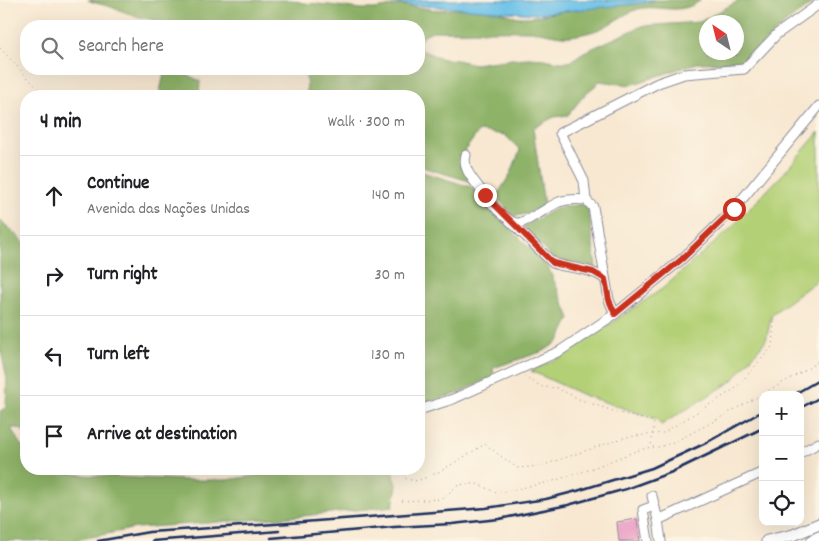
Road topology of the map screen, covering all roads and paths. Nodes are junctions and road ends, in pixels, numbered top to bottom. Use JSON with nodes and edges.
{"nodes":[{"id":1,"x":819,"y":4,"type":"edge"},
{"id":2,"x":0,"y":48,"type":"edge"},
{"id":3,"x":20,"y":69,"type":"edge"},
{"id":4,"x":25,"y":75,"type":"edge"},
{"id":5,"x":39,"y":90,"type":"edge"},
{"id":6,"x":819,"y":106,"type":"edge"},
{"id":7,"x":466,"y":155,"type":"dead end"},
{"id":8,"x":586,"y":200,"type":"junction"},
{"id":9,"x":509,"y":220,"type":"junction"},
{"id":10,"x":605,"y":279,"type":"junction"},
{"id":11,"x":615,"y":314,"type":"junction"},
{"id":12,"x":774,"y":322,"type":"dead end"},
{"id":13,"x":819,"y":361,"type":"edge"},
{"id":14,"x":514,"y":372,"type":"junction"},
{"id":15,"x":425,"y":408,"type":"edge"},
{"id":16,"x":652,"y":434,"type":"junction"},
{"id":17,"x":819,"y":444,"type":"edge"},
{"id":18,"x":651,"y":447,"type":"junction"},
{"id":19,"x":804,"y":451,"type":"edge"},
{"id":20,"x":759,"y":474,"type":"edge"},
{"id":21,"x":404,"y":475,"type":"edge"},
{"id":22,"x":652,"y":496,"type":"dead end"},
{"id":23,"x":402,"y":501,"type":"dead end"},
{"id":24,"x":654,"y":506,"type":"junction"},
{"id":25,"x":658,"y":520,"type":"junction"},
{"id":26,"x":819,"y":524,"type":"edge"},
{"id":27,"x":819,"y":537,"type":"edge"},
{"id":28,"x":648,"y":541,"type":"edge"},
{"id":29,"x":661,"y":541,"type":"edge"},
{"id":30,"x":767,"y":541,"type":"edge"},
{"id":31,"x":812,"y":541,"type":"edge"}],
"edges":[{"from":1,"to":8,"type":"street"},
{"from":2,"to":3,"type":"path"},
{"from":4,"to":5,"type":"path"},
{"from":6,"to":11,"type":"street"},
{"from":7,"to":9,"type":"street"},
{"from":8,"to":9,"type":"street"},
{"from":8,"to":10,"type":"street"},
{"from":9,"to":10,"type":"street"},
{"from":10,"to":11,"type":"street"},
{"from":11,"to":14,"type":"street"},
{"from":12,"to":16,"type":"path"},
{"from":13,"to":18,"type":"path"},
{"from":14,"to":15,"type":"street"},
{"from":14,"to":16,"type":"path"},
{"from":16,"to":18,"type":"path"},
{"from":16,"to":21,"type":"path"},
{"from":17,"to":19,"type":"street"},
{"from":18,"to":23,"type":"path"},
{"from":20,"to":25,"type":"street"},
{"from":22,"to":24,"type":"street"},
{"from":24,"to":25,"type":"street"},
{"from":24,"to":28,"type":"street"},
{"from":25,"to":29,"type":"street"},
{"from":26,"to":30,"type":"main road"},
{"from":27,"to":31,"type":"main road"}]}
